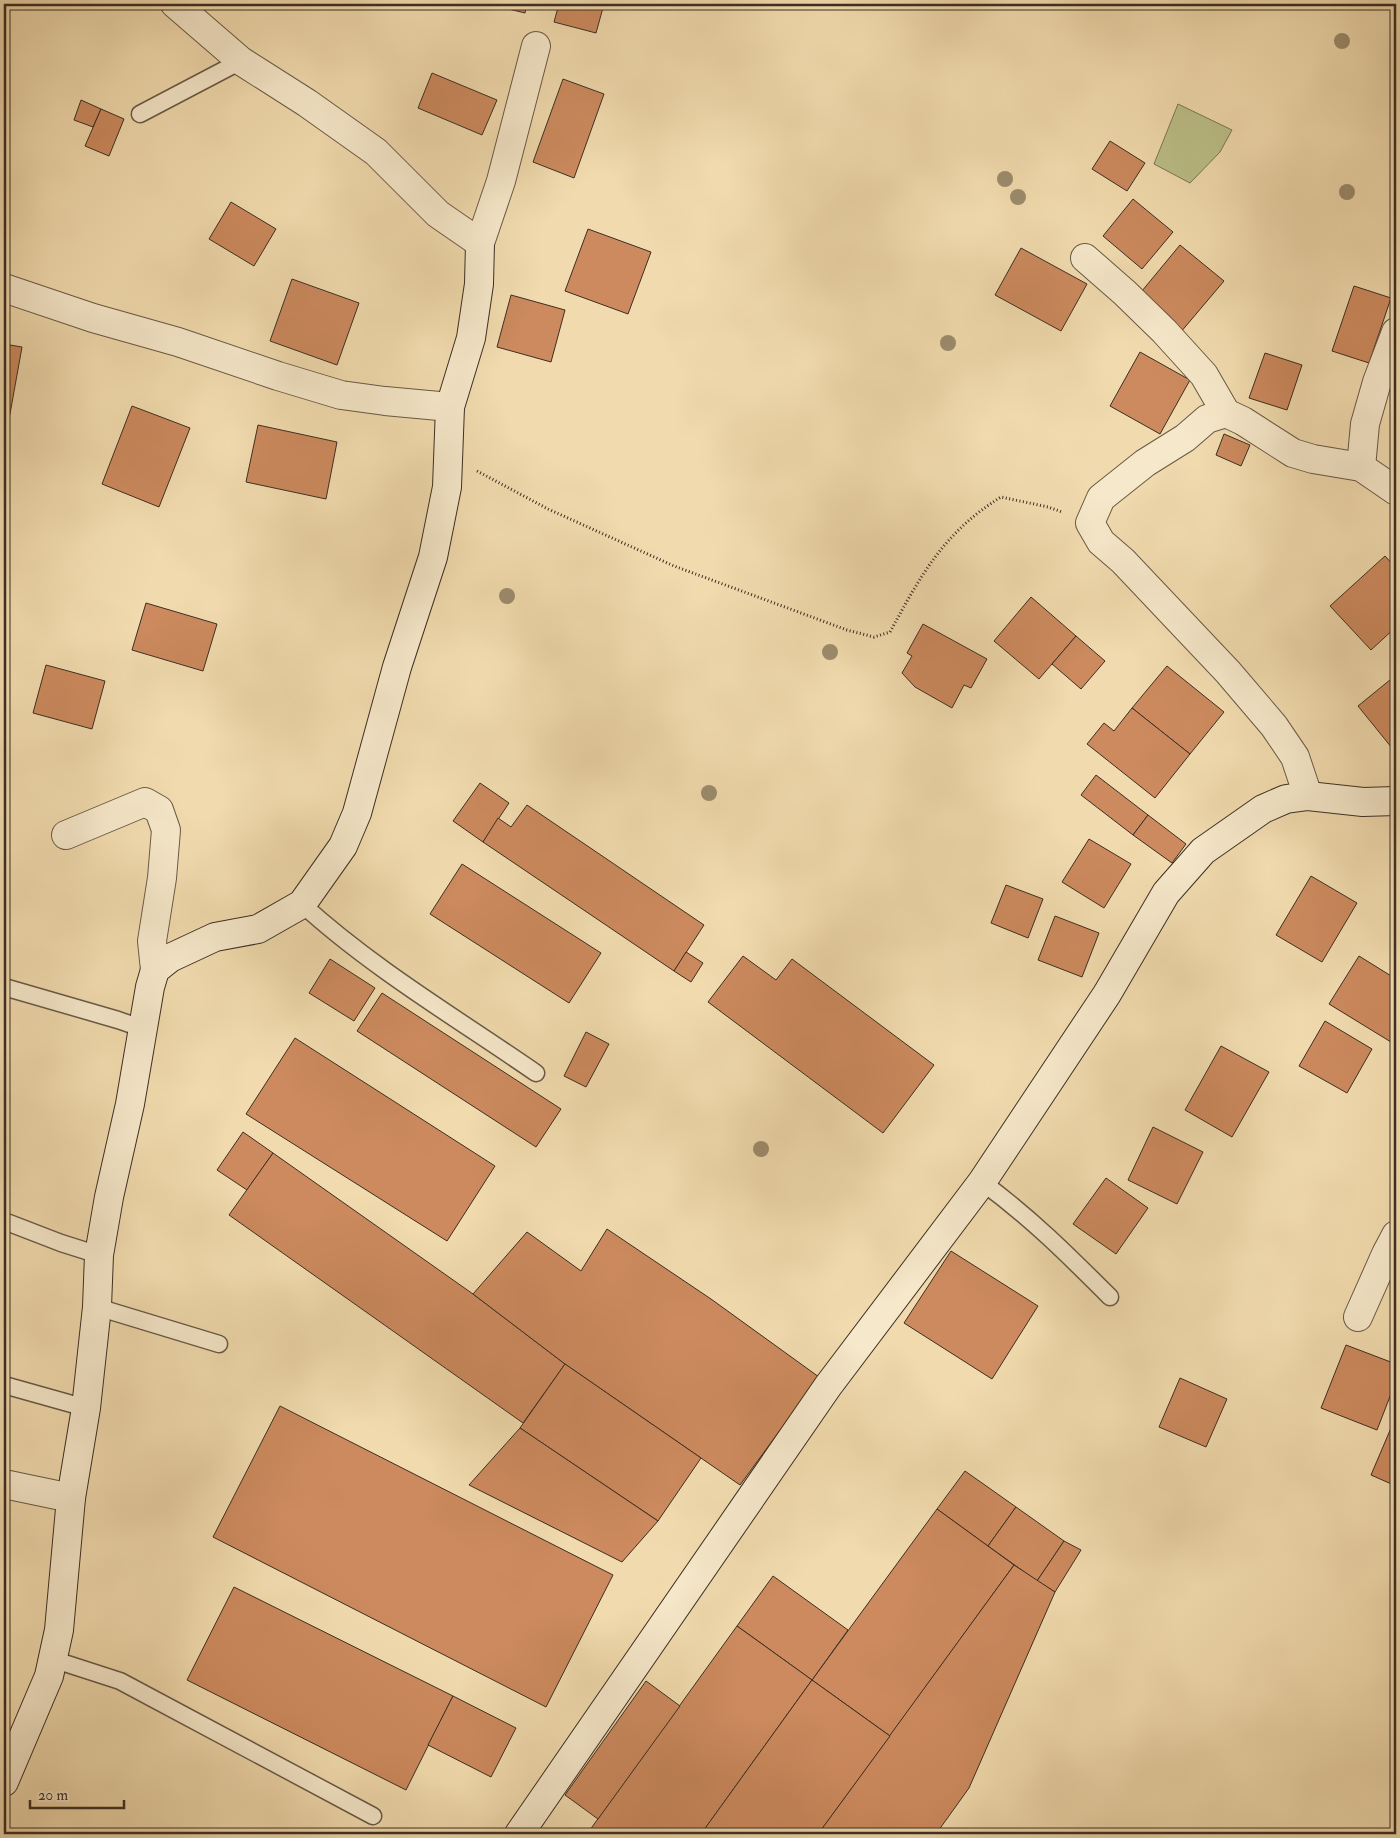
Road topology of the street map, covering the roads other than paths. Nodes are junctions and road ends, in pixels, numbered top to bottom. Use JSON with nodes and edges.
{"nodes":[{"id":1,"x":175,"y":4,"type":"edge"},
{"id":2,"x":536,"y":46,"type":"dead end"},
{"id":3,"x":241,"y":62,"type":"junction"},
{"id":4,"x":140,"y":114,"type":"dead end"},
{"id":5,"x":480,"y":243,"type":"junction"},
{"id":6,"x":1084,"y":258,"type":"dead end"},
{"id":7,"x":4,"y":288,"type":"edge"},
{"id":8,"x":1396,"y":332,"type":"edge"},
{"id":9,"x":450,"y":406,"type":"junction"},
{"id":10,"x":1226,"y":413,"type":"junction"},
{"id":11,"x":1361,"y":467,"type":"junction"},
{"id":12,"x":1396,"y":491,"type":"edge"},
{"id":13,"x":1308,"y":796,"type":"junction"},
{"id":14,"x":1396,"y":801,"type":"edge"},
{"id":15,"x":66,"y":835,"type":"dead end"},
{"id":16,"x":302,"y":904,"type":"junction"},
{"id":17,"x":155,"y":970,"type":"junction"},
{"id":18,"x":4,"y":987,"type":"edge"},
{"id":19,"x":144,"y":1029,"type":"junction"},
{"id":20,"x":536,"y":1073,"type":"dead end"},
{"id":21,"x":982,"y":1182,"type":"junction"},
{"id":22,"x":4,"y":1221,"type":"edge"},
{"id":23,"x":1396,"y":1234,"type":"edge"},
{"id":24,"x":99,"y":1256,"type":"junction"},
{"id":25,"x":1110,"y":1297,"type":"dead end"},
{"id":26,"x":97,"y":1307,"type":"junction"},
{"id":27,"x":1358,"y":1317,"type":"dead end"},
{"id":28,"x":219,"y":1344,"type":"dead end"},
{"id":29,"x":4,"y":1385,"type":"edge"},
{"id":30,"x":86,"y":1408,"type":"junction"},
{"id":31,"x":4,"y":1484,"type":"edge"},
{"id":32,"x":72,"y":1498,"type":"junction"},
{"id":33,"x":52,"y":1659,"type":"junction"},
{"id":34,"x":4,"y":1782,"type":"edge"},
{"id":35,"x":373,"y":1816,"type":"dead end"},
{"id":36,"x":519,"y":1834,"type":"edge"}],
"edges":[{"from":1,"to":3,"type":"street"},
{"from":2,"to":5,"type":"street"},
{"from":3,"to":4,"type":"lane"},
{"from":3,"to":5,"type":"street"},
{"from":5,"to":9,"type":"street"},
{"from":6,"to":10,"type":"street"},
{"from":7,"to":9,"type":"street"},
{"from":8,"to":11,"type":"street"},
{"from":9,"to":16,"type":"street"},
{"from":10,"to":11,"type":"street"},
{"from":10,"to":13,"type":"street"},
{"from":11,"to":12,"type":"street"},
{"from":13,"to":14,"type":"street"},
{"from":13,"to":21,"type":"street"},
{"from":15,"to":17,"type":"street"},
{"from":16,"to":17,"type":"street"},
{"from":16,"to":20,"type":"lane"},
{"from":17,"to":19,"type":"street"},
{"from":18,"to":19,"type":"lane"},
{"from":19,"to":24,"type":"street"},
{"from":21,"to":25,"type":"lane"},
{"from":21,"to":36,"type":"street"},
{"from":22,"to":24,"type":"lane"},
{"from":23,"to":27,"type":"street"},
{"from":24,"to":26,"type":"street"},
{"from":26,"to":28,"type":"lane"},
{"from":26,"to":30,"type":"street"},
{"from":29,"to":30,"type":"lane"},
{"from":30,"to":32,"type":"street"},
{"from":31,"to":32,"type":"street"},
{"from":32,"to":33,"type":"street"},
{"from":33,"to":34,"type":"street"},
{"from":33,"to":35,"type":"lane"}]}
